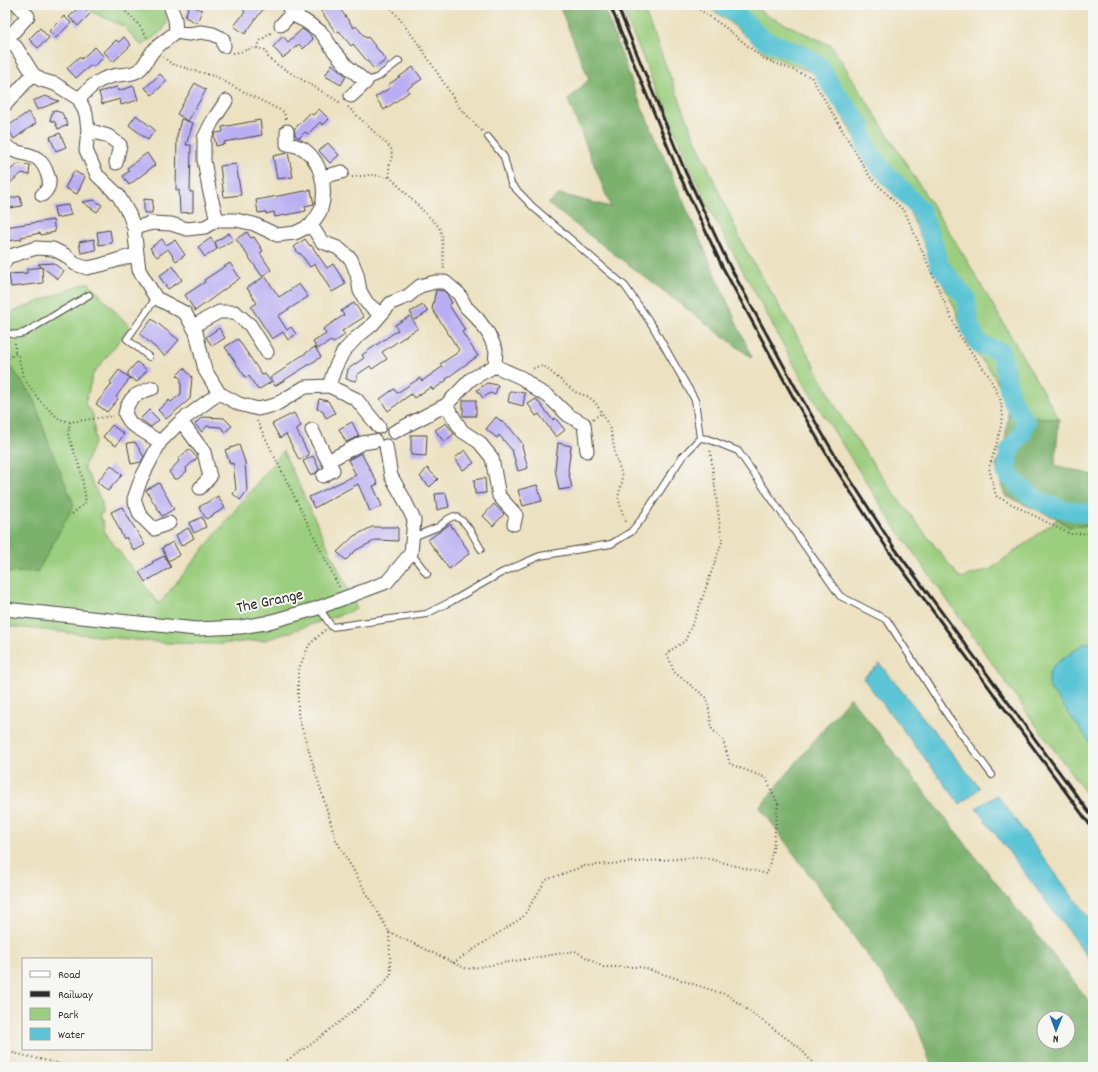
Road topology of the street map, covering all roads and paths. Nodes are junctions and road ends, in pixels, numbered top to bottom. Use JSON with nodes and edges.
{"nodes":[{"id":1,"x":18,"y":5,"type":"edge"},
{"id":2,"x":116,"y":5,"type":"edge"},
{"id":3,"x":170,"y":5,"type":"edge"},
{"id":4,"x":390,"y":5,"type":"edge"},
{"id":5,"x":693,"y":5,"type":"edge"},
{"id":6,"x":290,"y":10,"type":"edge"},
{"id":7,"x":281,"y":25,"type":"joint"},
{"id":8,"x":176,"y":32,"type":"junction"},
{"id":9,"x":7,"y":37,"type":"edge"},
{"id":10,"x":224,"y":46,"type":"joint"},
{"id":11,"x":257,"y":48,"type":"junction"},
{"id":12,"x":154,"y":50,"type":"junction"},
{"id":13,"x":399,"y":61,"type":"dead end"},
{"id":14,"x":33,"y":74,"type":"junction"},
{"id":15,"x":366,"y":82,"type":"junction"},
{"id":16,"x":351,"y":96,"type":"dead end"},
{"id":17,"x":79,"y":99,"type":"junction"},
{"id":18,"x":226,"y":101,"type":"dead end"},
{"id":19,"x":5,"y":105,"type":"edge"},
{"id":20,"x":88,"y":130,"type":"junction"},
{"id":21,"x":288,"y":131,"type":"joint"},
{"id":22,"x":488,"y":137,"type":"joint"},
{"id":23,"x":5,"y":145,"type":"edge"},
{"id":24,"x":116,"y":162,"type":"dead end"},
{"id":25,"x":342,"y":172,"type":"joint"},
{"id":26,"x":322,"y":177,"type":"junction"},
{"id":27,"x":390,"y":177,"type":"junction"},
{"id":28,"x":42,"y":195,"type":"dead end"},
{"id":29,"x":217,"y":220,"type":"junction"},
{"id":30,"x":311,"y":225,"type":"junction"},
{"id":31,"x":134,"y":228,"type":"junction"},
{"id":32,"x":137,"y":254,"type":"junction"},
{"id":33,"x":5,"y":262,"type":"edge"},
{"id":34,"x":445,"y":282,"type":"junction"},
{"id":35,"x":89,"y":295,"type":"dead end"},
{"id":36,"x":156,"y":298,"type":"junction"},
{"id":37,"x":380,"y":314,"type":"junction"},
{"id":38,"x":193,"y":326,"type":"junction"},
{"id":39,"x":5,"y":330,"type":"edge"},
{"id":40,"x":14,"y":335,"type":"junction"},
{"id":41,"x":267,"y":352,"type":"dead end"},
{"id":42,"x":15,"y":354,"type":"junction"},
{"id":43,"x":149,"y":357,"type":"dead end"},
{"id":44,"x":5,"y":361,"type":"edge"},
{"id":45,"x":495,"y":366,"type":"junction"},
{"id":46,"x":329,"y":386,"type":"junction"},
{"id":47,"x":153,"y":388,"type":"dead end"},
{"id":48,"x":219,"y":393,"type":"junction"},
{"id":49,"x":446,"y":404,"type":"junction"},
{"id":50,"x":251,"y":407,"type":"junction"},
{"id":51,"x":125,"y":414,"type":"junction"},
{"id":52,"x":181,"y":421,"type":"junction"},
{"id":53,"x":70,"y":422,"type":"junction"},
{"id":54,"x":379,"y":427,"type":"junction"},
{"id":55,"x":312,"y":430,"type":"dead end"},
{"id":56,"x":394,"y":432,"type":"junction"},
{"id":57,"x":700,"y":438,"type":"junction"},
{"id":58,"x":708,"y":439,"type":"junction"},
{"id":59,"x":160,"y":442,"type":"junction"},
{"id":60,"x":381,"y":444,"type":"junction"},
{"id":61,"x":587,"y":451,"type":"dead end"},
{"id":62,"x":328,"y":461,"type":"junction"},
{"id":63,"x":323,"y":476,"type":"dead end"},
{"id":64,"x":200,"y":488,"type":"dead end"},
{"id":65,"x":71,"y":514,"type":"dead end"},
{"id":66,"x":169,"y":523,"type":"dead end"},
{"id":67,"x":514,"y":524,"type":"dead end"},
{"id":68,"x":1093,"y":533,"type":"edge"},
{"id":69,"x":412,"y":537,"type":"junction"},
{"id":70,"x":481,"y":549,"type":"dead end"},
{"id":71,"x":411,"y":552,"type":"junction"},
{"id":72,"x":427,"y":574,"type":"dead end"},
{"id":73,"x":346,"y":594,"type":"junction"},
{"id":74,"x":319,"y":608,"type":"junction"},
{"id":75,"x":5,"y":609,"type":"edge"},
{"id":76,"x":332,"y":627,"type":"junction"},
{"id":77,"x":992,"y":775,"type":"dead end"},
{"id":78,"x":389,"y":932,"type":"junction"},
{"id":79,"x":453,"y":963,"type":"junction"},
{"id":80,"x":5,"y":1051,"type":"edge"},
{"id":81,"x":74,"y":1067,"type":"edge"},
{"id":82,"x":277,"y":1067,"type":"edge"},
{"id":83,"x":816,"y":1067,"type":"edge"}],
"edges":[{"from":1,"to":9,"type":"street"},
{"from":2,"to":12,"type":"path"},
{"from":3,"to":8,"type":"street"},
{"from":4,"to":22,"type":"path"},
{"from":5,"to":68,"type":"path"},
{"from":6,"to":7,"type":"street"},
{"from":6,"to":15,"type":"street"},
{"from":7,"to":11,"type":"path"},
{"from":8,"to":10,"type":"street"},
{"from":8,"to":12,"type":"street"},
{"from":9,"to":14,"type":"street"},
{"from":10,"to":11,"type":"path"},
{"from":11,"to":27,"type":"path"},
{"from":12,"to":17,"type":"street"},
{"from":12,"to":21,"type":"path"},
{"from":13,"to":15,"type":"lane"},
{"from":14,"to":17,"type":"street"},
{"from":14,"to":19,"type":"street"},
{"from":15,"to":16,"type":"street"},
{"from":17,"to":20,"type":"street"},
{"from":18,"to":29,"type":"street"},
{"from":20,"to":24,"type":"street"},
{"from":20,"to":31,"type":"street"},
{"from":21,"to":26,"type":"street"},
{"from":22,"to":57,"type":"lane"},
{"from":23,"to":28,"type":"street"},
{"from":25,"to":26,"type":"street"},
{"from":25,"to":27,"type":"path"},
{"from":26,"to":30,"type":"street"},
{"from":27,"to":34,"type":"path"},
{"from":29,"to":30,"type":"street"},
{"from":29,"to":31,"type":"street"},
{"from":30,"to":37,"type":"street"},
{"from":31,"to":32,"type":"street"},
{"from":32,"to":33,"type":"street"},
{"from":32,"to":36,"type":"street"},
{"from":34,"to":37,"type":"street"},
{"from":34,"to":45,"type":"street"},
{"from":35,"to":40,"type":"lane"},
{"from":36,"to":38,"type":"street"},
{"from":36,"to":43,"type":"lane"},
{"from":37,"to":46,"type":"street"},
{"from":38,"to":41,"type":"street"},
{"from":38,"to":48,"type":"street"},
{"from":39,"to":40,"type":"lane"},
{"from":40,"to":42,"type":"path"},
{"from":42,"to":44,"type":"path"},
{"from":42,"to":53,"type":"path"},
{"from":45,"to":49,"type":"street"},
{"from":45,"to":61,"type":"street"},
{"from":46,"to":50,"type":"street"},
{"from":46,"to":54,"type":"street"},
{"from":47,"to":51,"type":"street"},
{"from":48,"to":50,"type":"street"},
{"from":48,"to":52,"type":"street"},
{"from":49,"to":56,"type":"street"},
{"from":49,"to":67,"type":"street"},
{"from":50,"to":73,"type":"path"},
{"from":51,"to":53,"type":"path"},
{"from":51,"to":59,"type":"street"},
{"from":52,"to":59,"type":"street"},
{"from":52,"to":64,"type":"street"},
{"from":53,"to":65,"type":"path"},
{"from":54,"to":56,"type":"street"},
{"from":54,"to":60,"type":"street"},
{"from":55,"to":62,"type":"street"},
{"from":56,"to":60,"type":"street"},
{"from":57,"to":58,"type":"lane"},
{"from":57,"to":76,"type":"lane"},
{"from":58,"to":77,"type":"lane"},
{"from":58,"to":79,"type":"path"},
{"from":59,"to":66,"type":"street"},
{"from":60,"to":62,"type":"street"},
{"from":60,"to":69,"type":"street"},
{"from":62,"to":63,"type":"street"},
{"from":69,"to":70,"type":"lane"},
{"from":69,"to":71,"type":"street"},
{"from":71,"to":72,"type":"lane"},
{"from":71,"to":73,"type":"street","name":"The Grange"},
{"from":73,"to":74,"type":"street","name":"The Grange"},
{"from":74,"to":75,"type":"street","name":"The Grange"},
{"from":74,"to":76,"type":"lane"},
{"from":76,"to":78,"type":"path"},
{"from":78,"to":79,"type":"path"},
{"from":78,"to":82,"type":"path"},
{"from":79,"to":83,"type":"path"},
{"from":80,"to":81,"type":"path"}]}
